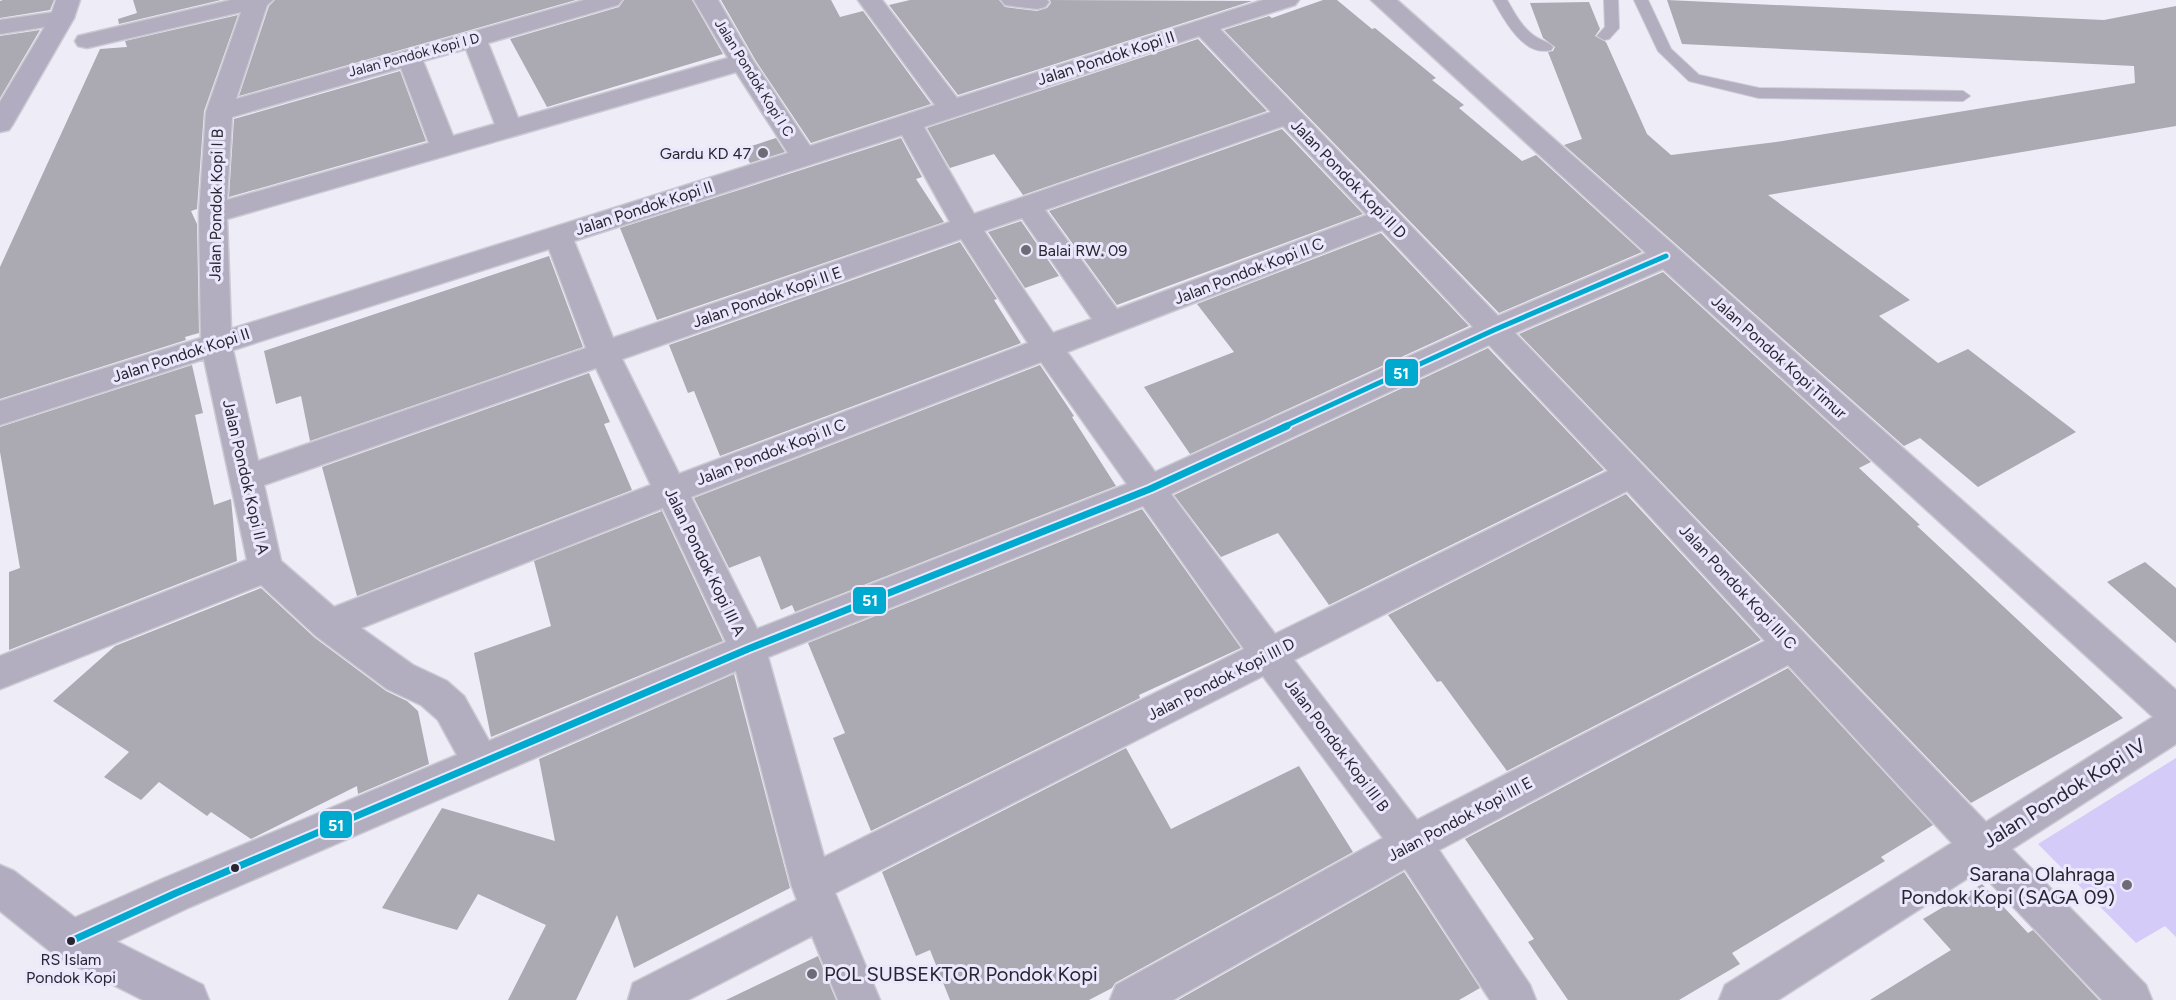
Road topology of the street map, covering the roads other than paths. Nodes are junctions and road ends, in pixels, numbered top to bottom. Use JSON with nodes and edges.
{"nodes":[{"id":1,"x":610,"y":0,"type":"edge"},
{"id":2,"x":706,"y":0,"type":"edge"},
{"id":3,"x":870,"y":0,"type":"edge"},
{"id":4,"x":1012,"y":0,"type":"edge"},
{"id":5,"x":1287,"y":0,"type":"edge"},
{"id":6,"x":1383,"y":0,"type":"edge"},
{"id":7,"x":1500,"y":0,"type":"edge"},
{"id":8,"x":1611,"y":0,"type":"edge"},
{"id":9,"x":1641,"y":0,"type":"edge"},
{"id":10,"x":259,"y":1,"type":"edge"},
{"id":11,"x":1037,"y":2,"type":"dead end"},
{"id":12,"x":65,"y":9,"type":"edge"},
{"id":13,"x":0,"y":27,"type":"edge"},
{"id":14,"x":1204,"y":27,"type":"junction"},
{"id":15,"x":1604,"y":36,"type":"dead end"},
{"id":16,"x":474,"y":39,"type":"junction"},
{"id":17,"x":87,"y":41,"type":"dead end"},
{"id":18,"x":1546,"y":47,"type":"dead end"},
{"id":19,"x":409,"y":56,"type":"junction"},
{"id":20,"x":742,"y":62,"type":"junction"},
{"id":21,"x":1963,"y":96,"type":"dead end"},
{"id":22,"x":951,"y":108,"type":"junction"},
{"id":23,"x":219,"y":112,"type":"junction"},
{"id":24,"x":1288,"y":115,"type":"junction"},
{"id":25,"x":0,"y":124,"type":"edge"},
{"id":26,"x":909,"y":124,"type":"junction"},
{"id":27,"x":510,"y":129,"type":"junction"},
{"id":28,"x":444,"y":147,"type":"junction"},
{"id":29,"x":803,"y":155,"type":"junction"},
{"id":30,"x":1028,"y":206,"type":"junction"},
{"id":31,"x":213,"y":214,"type":"junction"},
{"id":32,"x":1387,"y":218,"type":"junction"},
{"id":33,"x":966,"y":227,"type":"junction"},
{"id":34,"x":558,"y":236,"type":"junction"},
{"id":35,"x":1666,"y":256,"type":"junction"},
{"id":36,"x":1111,"y":324,"type":"junction"},
{"id":37,"x":1494,"y":330,"type":"junction"},
{"id":38,"x":216,"y":344,"type":"junction"},
{"id":39,"x":1047,"y":348,"type":"junction"},
{"id":40,"x":604,"y":354,"type":"junction"},
{"id":41,"x":0,"y":413,"type":"edge"},
{"id":42,"x":1631,"y":474,"type":"junction"},
{"id":43,"x":246,"y":478,"type":"junction"},
{"id":44,"x":1150,"y":489,"type":"junction"},
{"id":45,"x":670,"y":491,"type":"junction"},
{"id":46,"x":266,"y":568,"type":"junction"},
{"id":47,"x":328,"y":625,"type":"junction"},
{"id":48,"x":1792,"y":645,"type":"junction"},
{"id":49,"x":748,"y":650,"type":"junction"},
{"id":50,"x":1269,"y":655,"type":"junction"},
{"id":51,"x":0,"y":673,"type":"edge"},
{"id":52,"x":2176,"y":714,"type":"edge"},
{"id":53,"x":2176,"y":723,"type":"edge"},
{"id":54,"x":480,"y":763,"type":"junction"},
{"id":55,"x":1411,"y":844,"type":"junction"},
{"id":56,"x":1981,"y":845,"type":"junction"},
{"id":57,"x":0,"y":885,"type":"edge"},
{"id":58,"x":816,"y":897,"type":"junction"},
{"id":59,"x":71,"y":941,"type":"junction"},
{"id":60,"x":648,"y":998,"type":"dead end"},
{"id":61,"x":188,"y":1000,"type":"edge"},
{"id":62,"x":859,"y":1000,"type":"edge"},
{"id":63,"x":1131,"y":1000,"type":"edge"},
{"id":64,"x":1515,"y":1000,"type":"edge"},
{"id":65,"x":1740,"y":1000,"type":"edge"},
{"id":66,"x":2131,"y":1000,"type":"edge"}],
"edges":[{"from":1,"to":16,"type":"street","name":"Jalan Pondok Kopi I D"},
{"from":2,"to":20,"type":"street","name":"Jalan Pondok Kopi I C"},
{"from":3,"to":22,"type":"street"},
{"from":4,"to":11,"type":"street"},
{"from":5,"to":14,"type":"street","name":"Jalan Pondok Kopi II"},
{"from":6,"to":35,"type":"street","name":"Jalan Pondok Kopi Timur"},
{"from":7,"to":18,"type":"lane"},
{"from":8,"to":15,"type":"lane"},
{"from":9,"to":21,"type":"lane"},
{"from":10,"to":17,"type":"street"},
{"from":10,"to":23,"type":"street","name":"Jalan Pondok Kopi I B"},
{"from":12,"to":13,"type":"street"},
{"from":12,"to":25,"type":"main road"},
{"from":14,"to":22,"type":"street","name":"Jalan Pondok Kopi II"},
{"from":14,"to":24,"type":"street","name":"Jalan Pondok Kopi II D"},
{"from":16,"to":19,"type":"street","name":"Jalan Pondok Kopi I D"},
{"from":16,"to":27,"type":"street"},
{"from":19,"to":23,"type":"street","name":"Jalan Pondok Kopi I D"},
{"from":19,"to":28,"type":"street"},
{"from":20,"to":27,"type":"street"},
{"from":20,"to":29,"type":"street","name":"Jalan Pondok Kopi I C"},
{"from":22,"to":26,"type":"street","name":"Jalan Pondok Kopi II"},
{"from":23,"to":31,"type":"street","name":"Jalan Pondok Kopi I B"},
{"from":24,"to":30,"type":"street","name":"Jalan Pondok Kopi II E"},
{"from":24,"to":32,"type":"street","name":"Jalan Pondok Kopi II D"},
{"from":26,"to":29,"type":"street","name":"Jalan Pondok Kopi II"},
{"from":26,"to":33,"type":"street"},
{"from":27,"to":28,"type":"street"},
{"from":28,"to":31,"type":"street"},
{"from":29,"to":34,"type":"street","name":"Jalan Pondok Kopi II"},
{"from":30,"to":33,"type":"street","name":"Jalan Pondok Kopi II E"},
{"from":30,"to":36,"type":"street"},
{"from":31,"to":38,"type":"street","name":"Jalan Pondok Kopi I B"},
{"from":32,"to":36,"type":"street","name":"Jalan Pondok Kopi II C"},
{"from":32,"to":37,"type":"street","name":"Jalan Pondok Kopi II D"},
{"from":33,"to":39,"type":"street"},
{"from":33,"to":40,"type":"street","name":"Jalan Pondok Kopi II E"},
{"from":34,"to":38,"type":"street","name":"Jalan Pondok Kopi II"},
{"from":34,"to":40,"type":"street","name":"Jalan Pondok Kopi III A"},
{"from":35,"to":37,"type":"street"},
{"from":35,"to":52,"type":"street","name":"Jalan Pondok Kopi Timur"},
{"from":36,"to":39,"type":"street","name":"Jalan Pondok Kopi II C"},
{"from":37,"to":42,"type":"street","name":"Jalan Pondok Kopi III C"},
{"from":37,"to":44,"type":"street"},
{"from":38,"to":41,"type":"street","name":"Jalan Pondok Kopi II"},
{"from":38,"to":43,"type":"street","name":"Jalan Pondok Kopi II A"},
{"from":39,"to":44,"type":"street","name":"Jalan Pondok Kopi III B"},
{"from":39,"to":45,"type":"street","name":"Jalan Pondok Kopi II C"},
{"from":40,"to":43,"type":"street","name":"Jalan Pondok Kopi II E"},
{"from":40,"to":45,"type":"street","name":"Jalan Pondok Kopi III A"},
{"from":42,"to":48,"type":"street","name":"Jalan Pondok Kopi III C"},
{"from":42,"to":50,"type":"street","name":"Jalan Pondok Kopi III D"},
{"from":43,"to":46,"type":"street","name":"Jalan Pondok Kopi II A"},
{"from":44,"to":49,"type":"street"},
{"from":44,"to":50,"type":"street","name":"Jalan Pondok Kopi III B"},
{"from":45,"to":47,"type":"street","name":"Jalan Pondok Kopi II C"},
{"from":45,"to":49,"type":"street","name":"Jalan Pondok Kopi III A"},
{"from":46,"to":47,"type":"street","name":"Jalan Pondok Kopi II A"},
{"from":46,"to":51,"type":"street"},
{"from":47,"to":54,"type":"street","name":"Jalan Pondok Kopi II A"},
{"from":48,"to":55,"type":"street","name":"Jalan Pondok Kopi III E"},
{"from":48,"to":56,"type":"street","name":"Jalan Pondok Kopi III C"},
{"from":49,"to":54,"type":"street"},
{"from":49,"to":58,"type":"street","name":"Jalan Pondok Kopi III A"},
{"from":50,"to":55,"type":"street","name":"Jalan Pondok Kopi III B"},
{"from":50,"to":58,"type":"street","name":"Jalan Pondok Kopi III D"},
{"from":53,"to":56,"type":"street","name":"Jalan Pondok Kopi IV"},
{"from":54,"to":59,"type":"street"},
{"from":55,"to":63,"type":"street","name":"Jalan Pondok Kopi III E"},
{"from":55,"to":64,"type":"street","name":"Jalan Pondok Kopi III B"},
{"from":56,"to":65,"type":"street","name":"Jalan Pondok Kopi IV"},
{"from":56,"to":66,"type":"street","name":"Jalan Pondok Kopi III C"},
{"from":57,"to":59,"type":"main road"},
{"from":58,"to":60,"type":"street","name":"Jalan Pondok Kopi III D"},
{"from":58,"to":62,"type":"street","name":"Jalan Pondok Kopi III A"},
{"from":59,"to":61,"type":"main road"}]}
